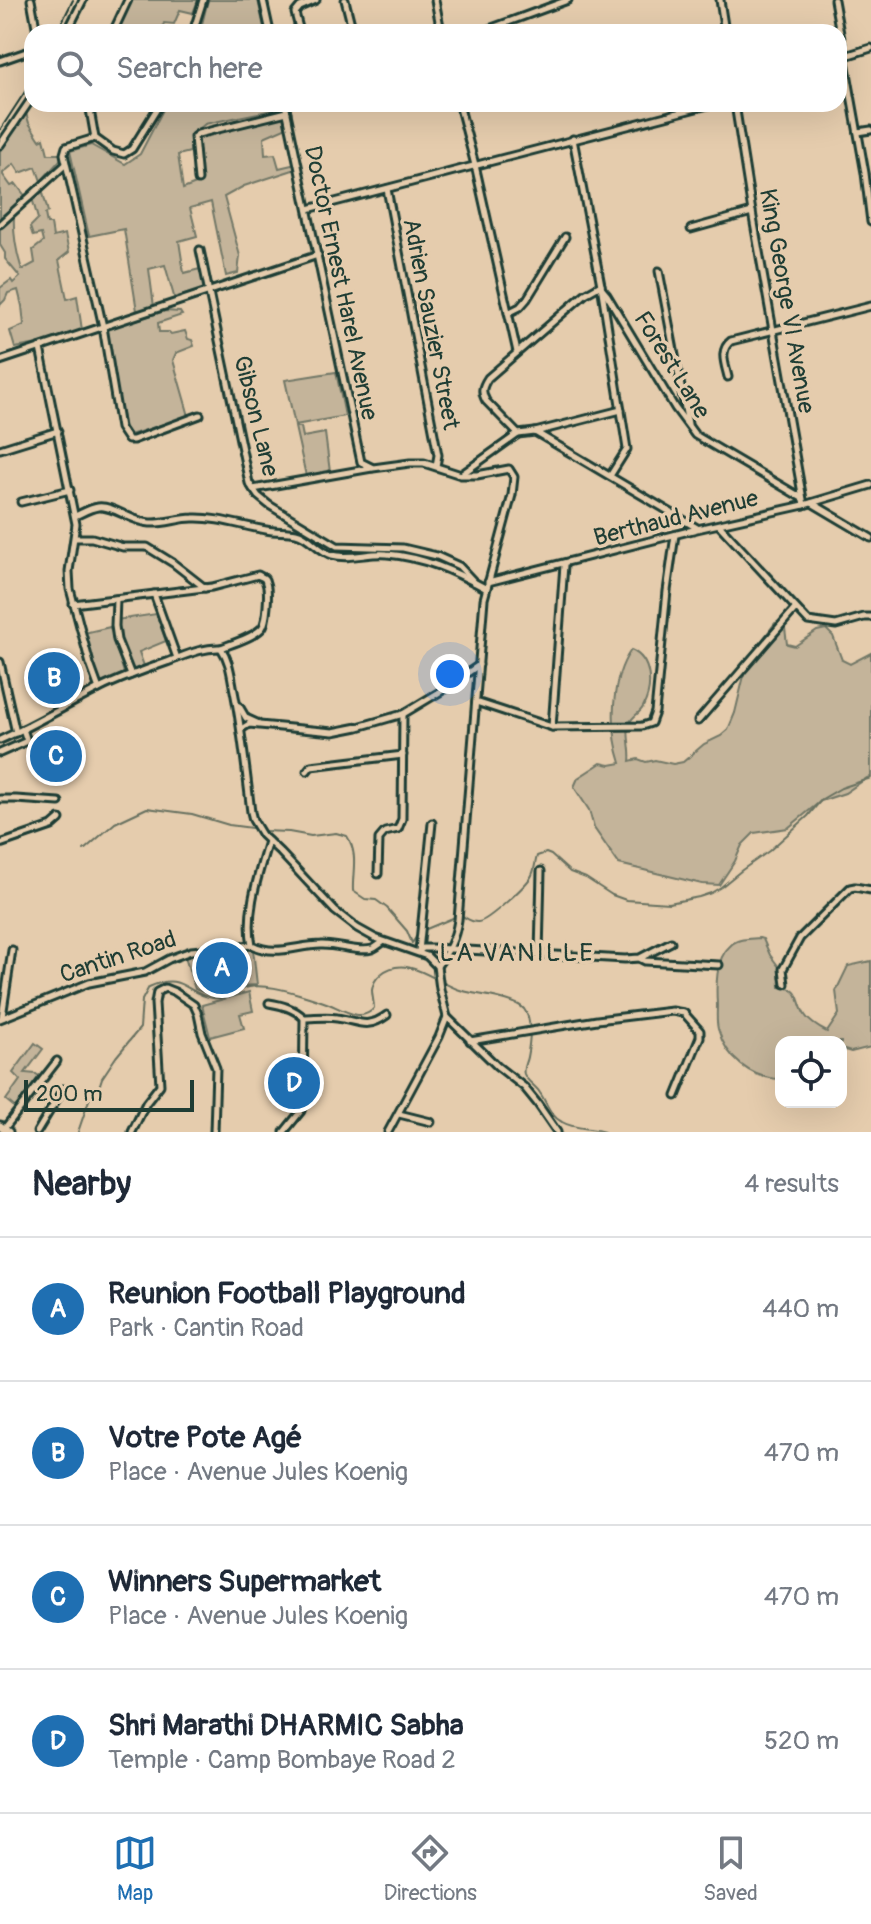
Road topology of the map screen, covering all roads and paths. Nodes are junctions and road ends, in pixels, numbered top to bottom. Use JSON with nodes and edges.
{"nodes":[{"id":1,"x":31,"y":0,"type":"edge"},
{"id":2,"x":83,"y":0,"type":"edge"},
{"id":3,"x":128,"y":0,"type":"edge"},
{"id":4,"x":203,"y":0,"type":"edge"},
{"id":5,"x":263,"y":0,"type":"edge"},
{"id":6,"x":316,"y":0,"type":"edge"},
{"id":7,"x":345,"y":0,"type":"edge"},
{"id":8,"x":435,"y":0,"type":"edge"},
{"id":9,"x":568,"y":0,"type":"edge"},
{"id":10,"x":720,"y":0,"type":"edge"},
{"id":11,"x":834,"y":0,"type":"edge"},
{"id":12,"x":36,"y":24,"type":"edge"},
{"id":13,"x":71,"y":24,"type":"edge"},
{"id":14,"x":117,"y":24,"type":"edge"},
{"id":15,"x":196,"y":24,"type":"edge"},
{"id":16,"x":268,"y":24,"type":"edge"},
{"id":17,"x":298,"y":24,"type":"edge"},
{"id":18,"x":351,"y":24,"type":"edge"},
{"id":19,"x":440,"y":24,"type":"edge"},
{"id":20,"x":503,"y":24,"type":"edge"},
{"id":21,"x":724,"y":24,"type":"edge"},
{"id":22,"x":837,"y":24,"type":"edge"},
{"id":23,"x":871,"y":48,"type":"edge"},
{"id":24,"x":24,"y":53,"type":"edge"},
{"id":25,"x":847,"y":55,"type":"edge"},
{"id":26,"x":0,"y":61,"type":"edge"},
{"id":27,"x":847,"y":80,"type":"edge"},
{"id":28,"x":24,"y":110,"type":"edge"},
{"id":29,"x":90,"y":112,"type":"edge"},
{"id":30,"x":155,"y":112,"type":"edge"},
{"id":31,"x":287,"y":112,"type":"joint"},
{"id":32,"x":461,"y":112,"type":"edge"},
{"id":33,"x":680,"y":112,"type":"edge"},
{"id":34,"x":736,"y":112,"type":"edge"},
{"id":35,"x":871,"y":130,"type":"edge"},
{"id":36,"x":858,"y":132,"type":"junction"},
{"id":37,"x":95,"y":138,"type":"junction"},
{"id":38,"x":573,"y":139,"type":"junction"},
{"id":39,"x":0,"y":145,"type":"edge"},
{"id":40,"x":66,"y":164,"type":"junction"},
{"id":41,"x":475,"y":165,"type":"junction"},
{"id":42,"x":868,"y":172,"type":"edge"},
{"id":43,"x":198,"y":180,"type":"dead end"},
{"id":44,"x":387,"y":189,"type":"junction"},
{"id":45,"x":308,"y":209,"type":"junction"},
{"id":46,"x":752,"y":212,"type":"junction"},
{"id":47,"x":871,"y":222,"type":"edge"},
{"id":48,"x":0,"y":224,"type":"edge"},
{"id":49,"x":691,"y":229,"type":"dead end"},
{"id":50,"x":565,"y":237,"type":"dead end"},
{"id":51,"x":200,"y":250,"type":"dead end"},
{"id":52,"x":318,"y":255,"type":"junction"},
{"id":53,"x":659,"y":271,"type":"dead end"},
{"id":54,"x":602,"y":287,"type":"junction"},
{"id":55,"x":209,"y":292,"type":"junction"},
{"id":56,"x":871,"y":306,"type":"edge"},
{"id":57,"x":508,"y":313,"type":"junction"},
{"id":58,"x":103,"y":327,"type":"junction"},
{"id":59,"x":774,"y":331,"type":"junction"},
{"id":60,"x":40,"y":348,"type":"junction"},
{"id":61,"x":517,"y":352,"type":"junction"},
{"id":62,"x":0,"y":361,"type":"edge"},
{"id":63,"x":728,"y":377,"type":"dead end"},
{"id":64,"x":621,"y":410,"type":"junction"},
{"id":65,"x":200,"y":415,"type":"dead end"},
{"id":66,"x":689,"y":428,"type":"junction"},
{"id":67,"x":58,"y":431,"type":"junction"},
{"id":68,"x":535,"y":432,"type":"junction"},
{"id":69,"x":518,"y":434,"type":"junction"},
{"id":70,"x":0,"y":449,"type":"edge"},
{"id":71,"x":436,"y":466,"type":"junction"},
{"id":72,"x":370,"y":467,"type":"junction"},
{"id":73,"x":461,"y":475,"type":"junction"},
{"id":74,"x":610,"y":476,"type":"junction"},
{"id":75,"x":871,"y":485,"type":"edge"},
{"id":76,"x":253,"y":489,"type":"junction"},
{"id":77,"x":70,"y":490,"type":"junction"},
{"id":78,"x":21,"y":502,"type":"dead end"},
{"id":79,"x":804,"y":502,"type":"junction"},
{"id":80,"x":812,"y":503,"type":"junction"},
{"id":81,"x":75,"y":516,"type":"junction"},
{"id":82,"x":719,"y":525,"type":"junction"},
{"id":83,"x":697,"y":529,"type":"junction"},
{"id":84,"x":675,"y":535,"type":"junction"},
{"id":85,"x":75,"y":538,"type":"junction"},
{"id":86,"x":871,"y":538,"type":"edge"},
{"id":87,"x":564,"y":564,"type":"junction"},
{"id":88,"x":474,"y":582,"type":"junction"},
{"id":89,"x":487,"y":586,"type":"junction"},
{"id":90,"x":205,"y":588,"type":"junction"},
{"id":91,"x":154,"y":594,"type":"junction"},
{"id":92,"x":116,"y":599,"type":"junction"},
{"id":93,"x":73,"y":604,"type":"junction"},
{"id":94,"x":795,"y":609,"type":"junction"},
{"id":95,"x":871,"y":617,"type":"edge"},
{"id":96,"x":221,"y":648,"type":"junction"},
{"id":97,"x":177,"y":658,"type":"junction"},
{"id":98,"x":0,"y":662,"type":"edge"},
{"id":99,"x":480,"y":664,"type":"junction"},
{"id":100,"x":131,"y":675,"type":"junction"},
{"id":101,"x":99,"y":689,"type":"junction"},
{"id":102,"x":236,"y":701,"type":"junction"},
{"id":103,"x":476,"y":702,"type":"junction"},
{"id":104,"x":403,"y":714,"type":"junction"},
{"id":105,"x":249,"y":719,"type":"junction"},
{"id":106,"x":698,"y":721,"type":"dead end"},
{"id":107,"x":260,"y":724,"type":"junction"},
{"id":108,"x":240,"y":725,"type":"junction"},
{"id":109,"x":552,"y":727,"type":"junction"},
{"id":110,"x":23,"y":729,"type":"junction"},
{"id":111,"x":16,"y":733,"type":"junction"},
{"id":112,"x":0,"y":740,"type":"edge"},
{"id":113,"x":0,"y":753,"type":"edge"},
{"id":114,"x":403,"y":755,"type":"junction"},
{"id":115,"x":307,"y":771,"type":"dead end"},
{"id":116,"x":0,"y":799,"type":"edge"},
{"id":117,"x":59,"y":802,"type":"dead end"},
{"id":118,"x":60,"y":819,"type":"dead end"},
{"id":119,"x":432,"y":823,"type":"dead end"},
{"id":120,"x":268,"y":841,"type":"junction"},
{"id":121,"x":0,"y":844,"type":"edge"},
{"id":122,"x":541,"y":871,"type":"dead end"},
{"id":123,"x":378,"y":874,"type":"dead end"},
{"id":124,"x":871,"y":890,"type":"edge"},
{"id":125,"x":383,"y":942,"type":"junction"},
{"id":126,"x":671,"y":942,"type":"dead end"},
{"id":127,"x":252,"y":945,"type":"junction"},
{"id":128,"x":12,"y":950,"type":"dead end"},
{"id":129,"x":450,"y":950,"type":"junction"},
{"id":130,"x":418,"y":952,"type":"junction"},
{"id":131,"x":539,"y":955,"type":"junction"},
{"id":132,"x":640,"y":958,"type":"junction"},
{"id":133,"x":719,"y":965,"type":"dead end"},
{"id":134,"x":438,"y":969,"type":"junction"},
{"id":135,"x":785,"y":984,"type":"dead end"},
{"id":136,"x":269,"y":1003,"type":"dead end"},
{"id":137,"x":387,"y":1015,"type":"dead end"},
{"id":138,"x":447,"y":1017,"type":"junction"},
{"id":139,"x":304,"y":1018,"type":"junction"},
{"id":140,"x":1,"y":1019,"type":"edge"},
{"id":141,"x":470,"y":1041,"type":"junction"},
{"id":142,"x":57,"y":1061,"type":"dead end"},
{"id":143,"x":63,"y":1089,"type":"dead end"},
{"id":144,"x":676,"y":1096,"type":"dead end"},
{"id":145,"x":399,"y":1114,"type":"junction"},
{"id":146,"x":431,"y":1122,"type":"dead end"},
{"id":147,"x":4,"y":1129,"type":"edge"},
{"id":148,"x":37,"y":1132,"type":"edge"},
{"id":149,"x":132,"y":1132,"type":"edge"},
{"id":150,"x":214,"y":1132,"type":"edge"},
{"id":151,"x":284,"y":1132,"type":"edge"},
{"id":152,"x":388,"y":1132,"type":"edge"},
{"id":153,"x":557,"y":1132,"type":"edge"}],
"edges":[{"from":1,"to":12,"type":"street"},
{"from":2,"to":13,"type":"street"},
{"from":3,"to":14,"type":"street"},
{"from":4,"to":15,"type":"street"},
{"from":5,"to":16,"type":"street"},
{"from":6,"to":17,"type":"street"},
{"from":7,"to":18,"type":"street"},
{"from":8,"to":19,"type":"street"},
{"from":9,"to":20,"type":"street"},
{"from":10,"to":21,"type":"street"},
{"from":11,"to":22,"type":"street"},
{"from":23,"to":25,"type":"street"},
{"from":24,"to":26,"type":"street"},
{"from":27,"to":36,"type":"street"},
{"from":28,"to":39,"type":"street"},
{"from":29,"to":37,"type":"street"},
{"from":30,"to":37,"type":"street"},
{"from":31,"to":43,"type":"street"},
{"from":31,"to":45,"type":"street","name":"Doctor Ernest Harel Avenue"},
{"from":32,"to":41,"type":"street"},
{"from":33,"to":38,"type":"street"},
{"from":34,"to":46,"type":"street","name":"King George VI Avenue"},
{"from":35,"to":36,"type":"street"},
{"from":36,"to":42,"type":"street"},
{"from":37,"to":40,"type":"street"},
{"from":38,"to":41,"type":"street"},
{"from":38,"to":54,"type":"street"},
{"from":40,"to":48,"type":"street"},
{"from":40,"to":58,"type":"street"},
{"from":41,"to":44,"type":"street"},
{"from":41,"to":57,"type":"street"},
{"from":42,"to":47,"type":"street"},
{"from":44,"to":45,"type":"street"},
{"from":44,"to":71,"type":"street","name":"Adrien Sauzier Street"},
{"from":45,"to":52,"type":"street","name":"Doctor Ernest Harel Avenue"},
{"from":46,"to":49,"type":"street"},
{"from":46,"to":59,"type":"street","name":"King George VI Avenue"},
{"from":50,"to":57,"type":"street"},
{"from":51,"to":55,"type":"street","name":"Gibson Lane"},
{"from":52,"to":55,"type":"street"},
{"from":52,"to":72,"type":"street","name":"Doctor Ernest Harel Avenue"},
{"from":53,"to":66,"type":"street"},
{"from":54,"to":61,"type":"street"},
{"from":54,"to":64,"type":"street"},
{"from":54,"to":66,"type":"street","name":"Forest Lane"},
{"from":55,"to":58,"type":"street"},
{"from":55,"to":76,"type":"street","name":"Gibson Lane"},
{"from":56,"to":59,"type":"street"},
{"from":57,"to":61,"type":"street"},
{"from":58,"to":60,"type":"street"},
{"from":58,"to":65,"type":"street"},
{"from":59,"to":63,"type":"street"},
{"from":59,"to":79,"type":"street","name":"King George VI Avenue"},
{"from":60,"to":62,"type":"street"},
{"from":60,"to":67,"type":"street"},
{"from":61,"to":69,"type":"street"},
{"from":64,"to":68,"type":"street"},
{"from":64,"to":74,"type":"street"},
{"from":66,"to":79,"type":"street","name":"Forest Lane"},
{"from":67,"to":70,"type":"street"},
{"from":67,"to":77,"type":"street"},
{"from":68,"to":69,"type":"street"},
{"from":68,"to":74,"type":"street"},
{"from":69,"to":73,"type":"street"},
{"from":71,"to":72,"type":"street"},
{"from":71,"to":73,"type":"street"},
{"from":72,"to":76,"type":"street"},
{"from":73,"to":89,"type":"street"},
{"from":74,"to":83,"type":"street"},
{"from":75,"to":80,"type":"street","name":"Berthaud Avenue"},
{"from":76,"to":88,"type":"street","name":"Gibson Lane"},
{"from":77,"to":78,"type":"street"},
{"from":77,"to":81,"type":"street"},
{"from":79,"to":80,"type":"street","name":"Berthaud Avenue"},
{"from":79,"to":82,"type":"street","name":"Berthaud Avenue"},
{"from":80,"to":86,"type":"street"},
{"from":81,"to":85,"type":"street"},
{"from":81,"to":88,"type":"street"},
{"from":82,"to":83,"type":"street","name":"Berthaud Avenue"},
{"from":82,"to":94,"type":"street"},
{"from":83,"to":84,"type":"street","name":"Berthaud Avenue"},
{"from":84,"to":87,"type":"street","name":"Berthaud Avenue"},
{"from":84,"to":109,"type":"street"},
{"from":85,"to":90,"type":"street"},
{"from":85,"to":93,"type":"street"},
{"from":87,"to":89,"type":"street","name":"Berthaud Avenue"},
{"from":87,"to":109,"type":"street"},
{"from":88,"to":89,"type":"street"},
{"from":89,"to":99,"type":"street"},
{"from":90,"to":91,"type":"street"},
{"from":90,"to":96,"type":"street"},
{"from":91,"to":92,"type":"street"},
{"from":91,"to":97,"type":"street"},
{"from":92,"to":93,"type":"street"},
{"from":92,"to":100,"type":"street"},
{"from":93,"to":101,"type":"street"},
{"from":94,"to":95,"type":"street"},
{"from":94,"to":106,"type":"street"},
{"from":96,"to":97,"type":"street"},
{"from":96,"to":102,"type":"street"},
{"from":97,"to":100,"type":"street"},
{"from":98,"to":111,"type":"street"},
{"from":99,"to":103,"type":"street"},
{"from":99,"to":104,"type":"street"},
{"from":100,"to":101,"type":"street"},
{"from":101,"to":110,"type":"street"},
{"from":102,"to":105,"type":"street"},
{"from":102,"to":108,"type":"street"},
{"from":103,"to":109,"type":"street"},
{"from":103,"to":129,"type":"street"},
{"from":104,"to":107,"type":"street"},
{"from":104,"to":114,"type":"street"},
{"from":105,"to":107,"type":"street"},
{"from":105,"to":108,"type":"street"},
{"from":107,"to":108,"type":"street"},
{"from":108,"to":120,"type":"street"},
{"from":110,"to":111,"type":"street"},
{"from":110,"to":113,"type":"street"},
{"from":111,"to":112,"type":"street"},
{"from":114,"to":115,"type":"street"},
{"from":114,"to":123,"type":"street"},
{"from":116,"to":117,"type":"street"},
{"from":118,"to":121,"type":"street"},
{"from":119,"to":130,"type":"street"},
{"from":120,"to":125,"type":"street"},
{"from":120,"to":127,"type":"street"},
{"from":122,"to":131,"type":"street"},
{"from":124,"to":135,"type":"street"},
{"from":125,"to":127,"type":"street","name":"Cantin Road"},
{"from":125,"to":130,"type":"street"},
{"from":126,"to":132,"type":"street"},
{"from":127,"to":140,"type":"street","name":"Cantin Road"},
{"from":128,"to":140,"type":"street"},
{"from":129,"to":130,"type":"street"},
{"from":129,"to":131,"type":"street"},
{"from":129,"to":134,"type":"street"},
{"from":130,"to":134,"type":"street"},
{"from":131,"to":132,"type":"street"},
{"from":132,"to":133,"type":"street"},
{"from":134,"to":138,"type":"street"},
{"from":136,"to":139,"type":"street"},
{"from":137,"to":139,"type":"street"},
{"from":138,"to":141,"type":"street"},
{"from":138,"to":145,"type":"street"},
{"from":139,"to":151,"type":"street"},
{"from":141,"to":144,"type":"street"},
{"from":141,"to":153,"type":"street"},
{"from":142,"to":147,"type":"street"},
{"from":143,"to":148,"type":"street"},
{"from":145,"to":146,"type":"street"},
{"from":145,"to":152,"type":"street"},
{"from":149,"to":150,"type":"street"}]}
